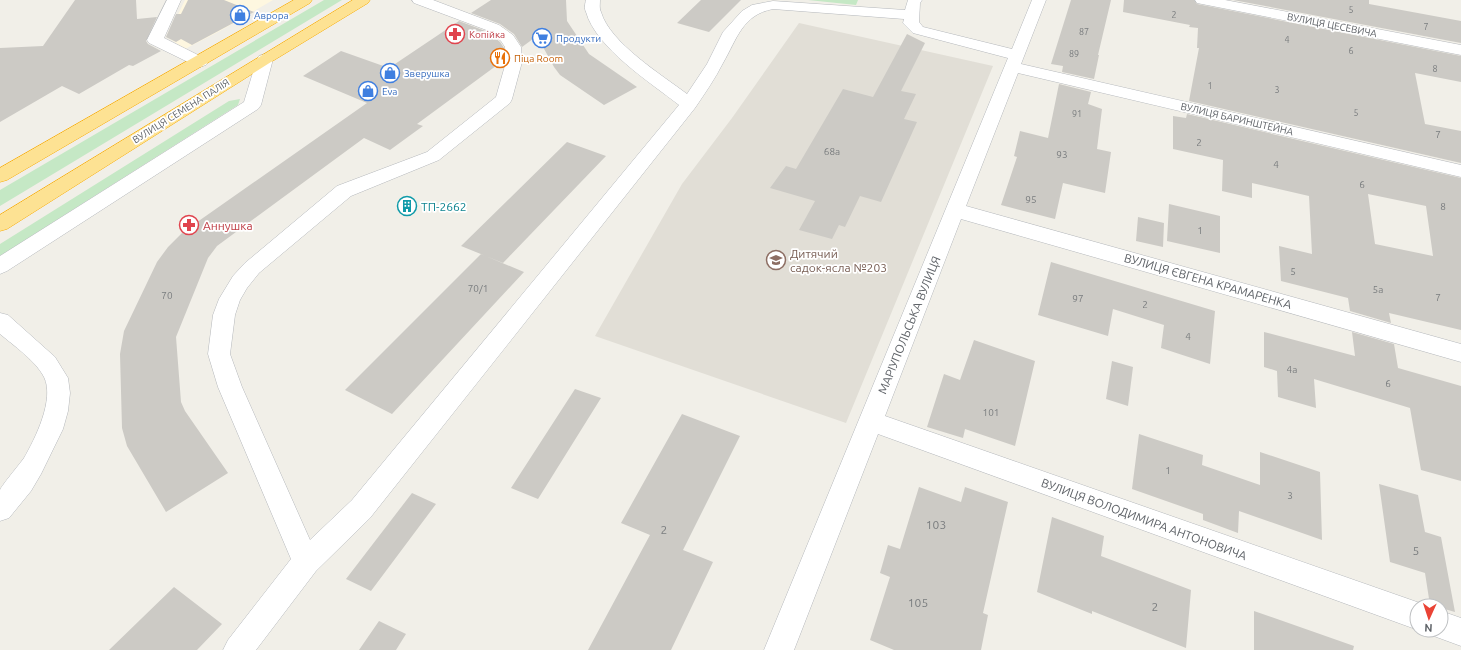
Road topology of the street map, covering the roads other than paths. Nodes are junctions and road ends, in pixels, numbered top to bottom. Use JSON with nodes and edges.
{"nodes":[{"id":1,"x":174,"y":0,"type":"edge"},
{"id":2,"x":305,"y":0,"type":"edge"},
{"id":3,"x":363,"y":0,"type":"edge"},
{"id":4,"x":420,"y":0,"type":"edge"},
{"id":5,"x":593,"y":0,"type":"edge"},
{"id":6,"x":915,"y":0,"type":"edge"},
{"id":7,"x":1039,"y":0,"type":"edge"},
{"id":8,"x":1202,"y":0,"type":"edge"},
{"id":9,"x":912,"y":15,"type":"junction"},
{"id":10,"x":1461,"y":50,"type":"edge"},
{"id":11,"x":265,"y":59,"type":"junction"},
{"id":12,"x":1015,"y":61,"type":"junction"},
{"id":13,"x":200,"y":62,"type":"junction"},
{"id":14,"x":689,"y":104,"type":"junction"},
{"id":15,"x":1461,"y":171,"type":"edge"},
{"id":16,"x":0,"y":176,"type":"edge"},
{"id":17,"x":955,"y":210,"type":"junction"},
{"id":18,"x":0,"y":224,"type":"edge"},
{"id":19,"x":0,"y":266,"type":"edge"},
{"id":20,"x":0,"y":321,"type":"edge"},
{"id":21,"x":1461,"y":353,"type":"edge"},
{"id":22,"x":871,"y":421,"type":"junction"},
{"id":23,"x":0,"y":509,"type":"edge"},
{"id":24,"x":306,"y":562,"type":"junction"},
{"id":25,"x":1409,"y":613,"type":"edge"},
{"id":26,"x":1449,"y":628,"type":"edge"},
{"id":27,"x":1461,"y":632,"type":"edge"},
{"id":28,"x":238,"y":650,"type":"edge"},
{"id":29,"x":779,"y":650,"type":"edge"}],
"edges":[{"from":1,"to":13,"type":"street"},
{"from":2,"to":13,"type":"highway"},
{"from":3,"to":11,"type":"highway","name":"ВУЛИЦЯ СЕМЕНА ПАЛІЯ"},
{"from":4,"to":24,"type":"street"},
{"from":5,"to":14,"type":"street"},
{"from":6,"to":9,"type":"street"},
{"from":7,"to":12,"type":"street","name":"МАРІУПОЛЬСЬКА ВУЛИЦЯ"},
{"from":8,"to":10,"type":"street","name":"ВУЛИЦЯ ЦЕСЕВИЧА"},
{"from":9,"to":12,"type":"street","name":"ВУЛИЦЯ БАРИНШТЕЙНА"},
{"from":9,"to":14,"type":"street"},
{"from":11,"to":18,"type":"highway","name":"ВУЛИЦЯ СЕМЕНА ПАЛІЯ"},
{"from":11,"to":19,"type":"street"},
{"from":12,"to":15,"type":"street","name":"ВУЛИЦЯ БАРИНШТЕЙНА"},
{"from":12,"to":17,"type":"street","name":"МАРІУПОЛЬСЬКА ВУЛИЦЯ"},
{"from":13,"to":16,"type":"highway"},
{"from":14,"to":24,"type":"street"},
{"from":17,"to":21,"type":"street","name":"ВУЛИЦЯ ЄВГЕНА КРАМАРЕНКА"},
{"from":17,"to":22,"type":"street","name":"МАРІУПОЛЬСЬКА ВУЛИЦЯ"},
{"from":20,"to":23,"type":"street"},
{"from":22,"to":25,"type":"street","name":"ВУЛИЦЯ ВОЛОДИМИРА АНТОНОВИЧА"},
{"from":22,"to":29,"type":"street","name":"МАРІУПОЛЬСЬКА ВУЛИЦЯ"},
{"from":24,"to":28,"type":"street"},
{"from":26,"to":27,"type":"street"}]}
